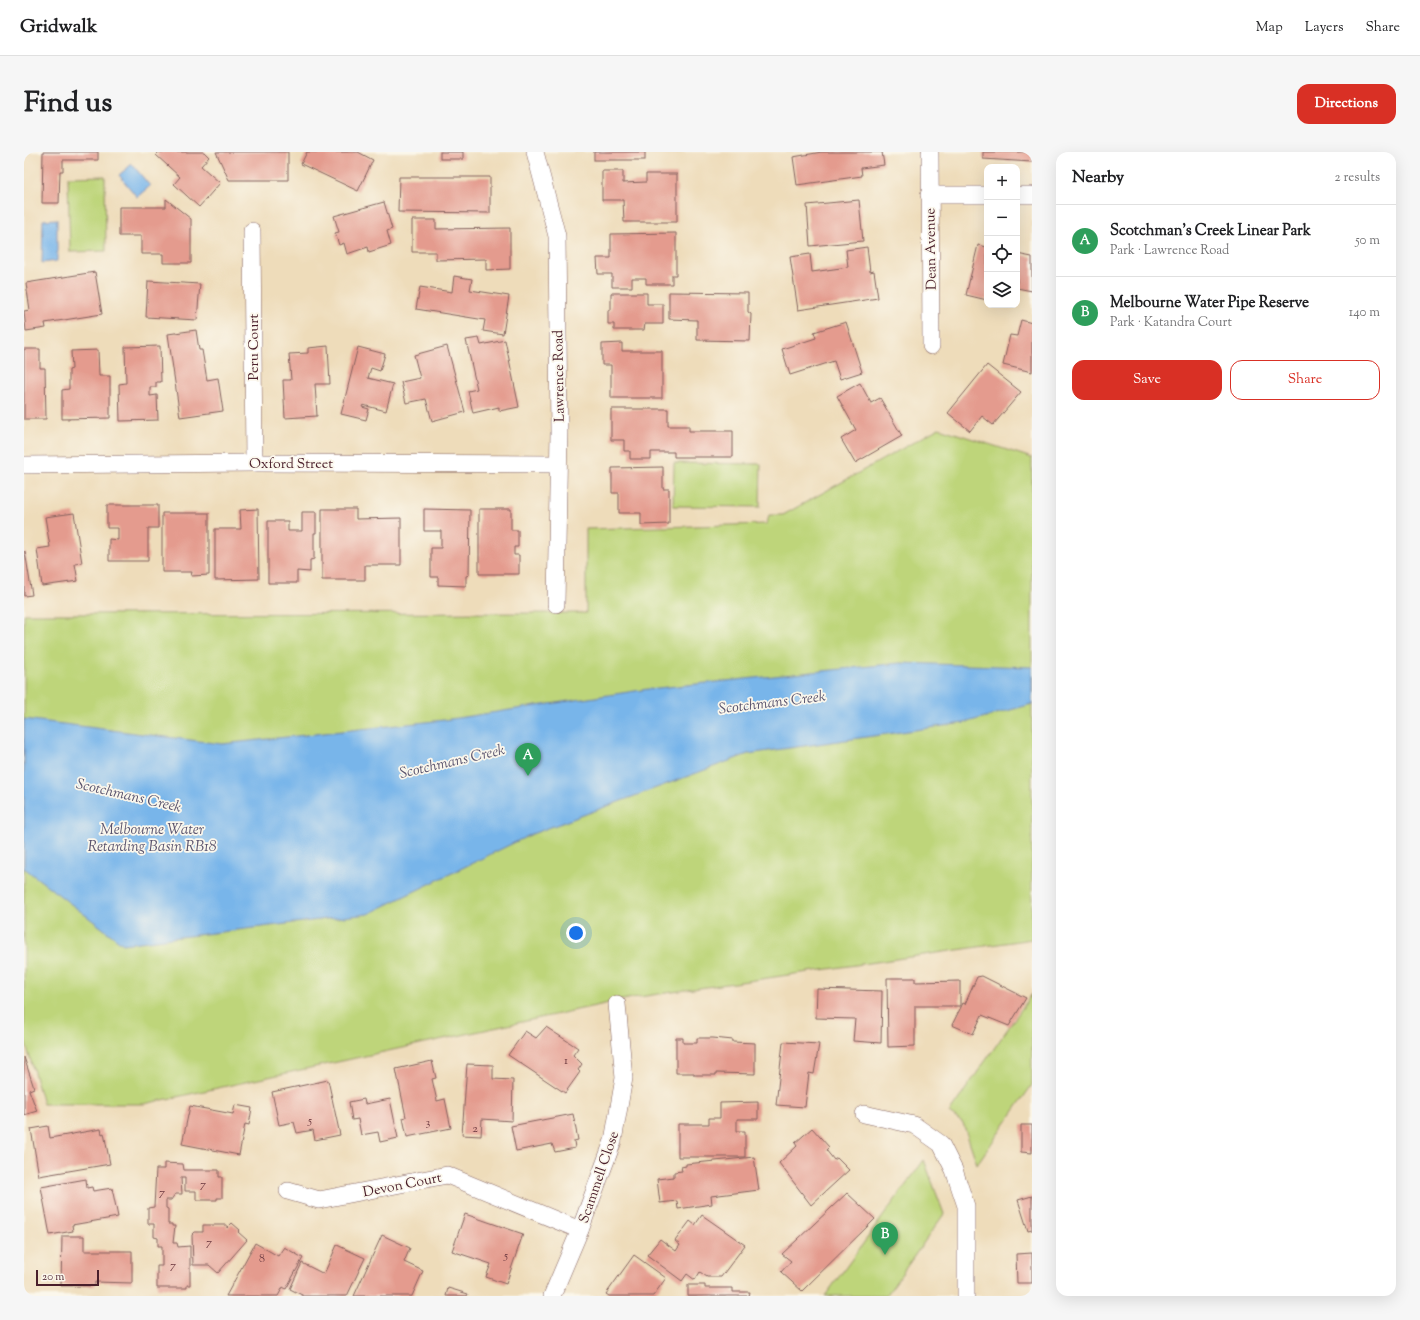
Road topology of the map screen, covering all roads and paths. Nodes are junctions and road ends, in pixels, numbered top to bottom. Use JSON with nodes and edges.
{"nodes":[{"id":1,"x":535,"y":152,"type":"edge"},
{"id":2,"x":930,"y":152,"type":"edge"},
{"id":3,"x":929,"y":195,"type":"junction"},
{"id":4,"x":984,"y":195,"type":"edge"},
{"id":5,"x":1020,"y":195,"type":"edge"},
{"id":6,"x":1032,"y":195,"type":"edge"},
{"id":7,"x":252,"y":231,"type":"dead end"},
{"id":8,"x":931,"y":346,"type":"dead end"},
{"id":9,"x":254,"y":463,"type":"junction"},
{"id":10,"x":557,"y":464,"type":"junction"},
{"id":11,"x":24,"y":465,"type":"edge"},
{"id":12,"x":556,"y":604,"type":"dead end"},
{"id":13,"x":617,"y":1004,"type":"dead end"},
{"id":14,"x":864,"y":1114,"type":"dead end"},
{"id":15,"x":288,"y":1191,"type":"dead end"},
{"id":16,"x":580,"y":1230,"type":"junction"},
{"id":17,"x":552,"y":1296,"type":"edge"},
{"id":18,"x":966,"y":1296,"type":"edge"}],
"edges":[{"from":1,"to":10,"type":"street","name":"Lawrence Road"},
{"from":2,"to":3,"type":"street","name":"Dean Avenue"},
{"from":3,"to":4,"type":"street"},
{"from":3,"to":8,"type":"street","name":"Dean Avenue"},
{"from":5,"to":6,"type":"street"},
{"from":7,"to":9,"type":"street","name":"Peru Court"},
{"from":9,"to":10,"type":"street","name":"Oxford Street"},
{"from":9,"to":11,"type":"street","name":"Oxford Street"},
{"from":10,"to":12,"type":"street","name":"Lawrence Road"},
{"from":13,"to":16,"type":"street","name":"Scammell Close"},
{"from":14,"to":18,"type":"street"},
{"from":15,"to":16,"type":"street","name":"Devon Court"},
{"from":16,"to":17,"type":"street","name":"Scammell Close"}]}
